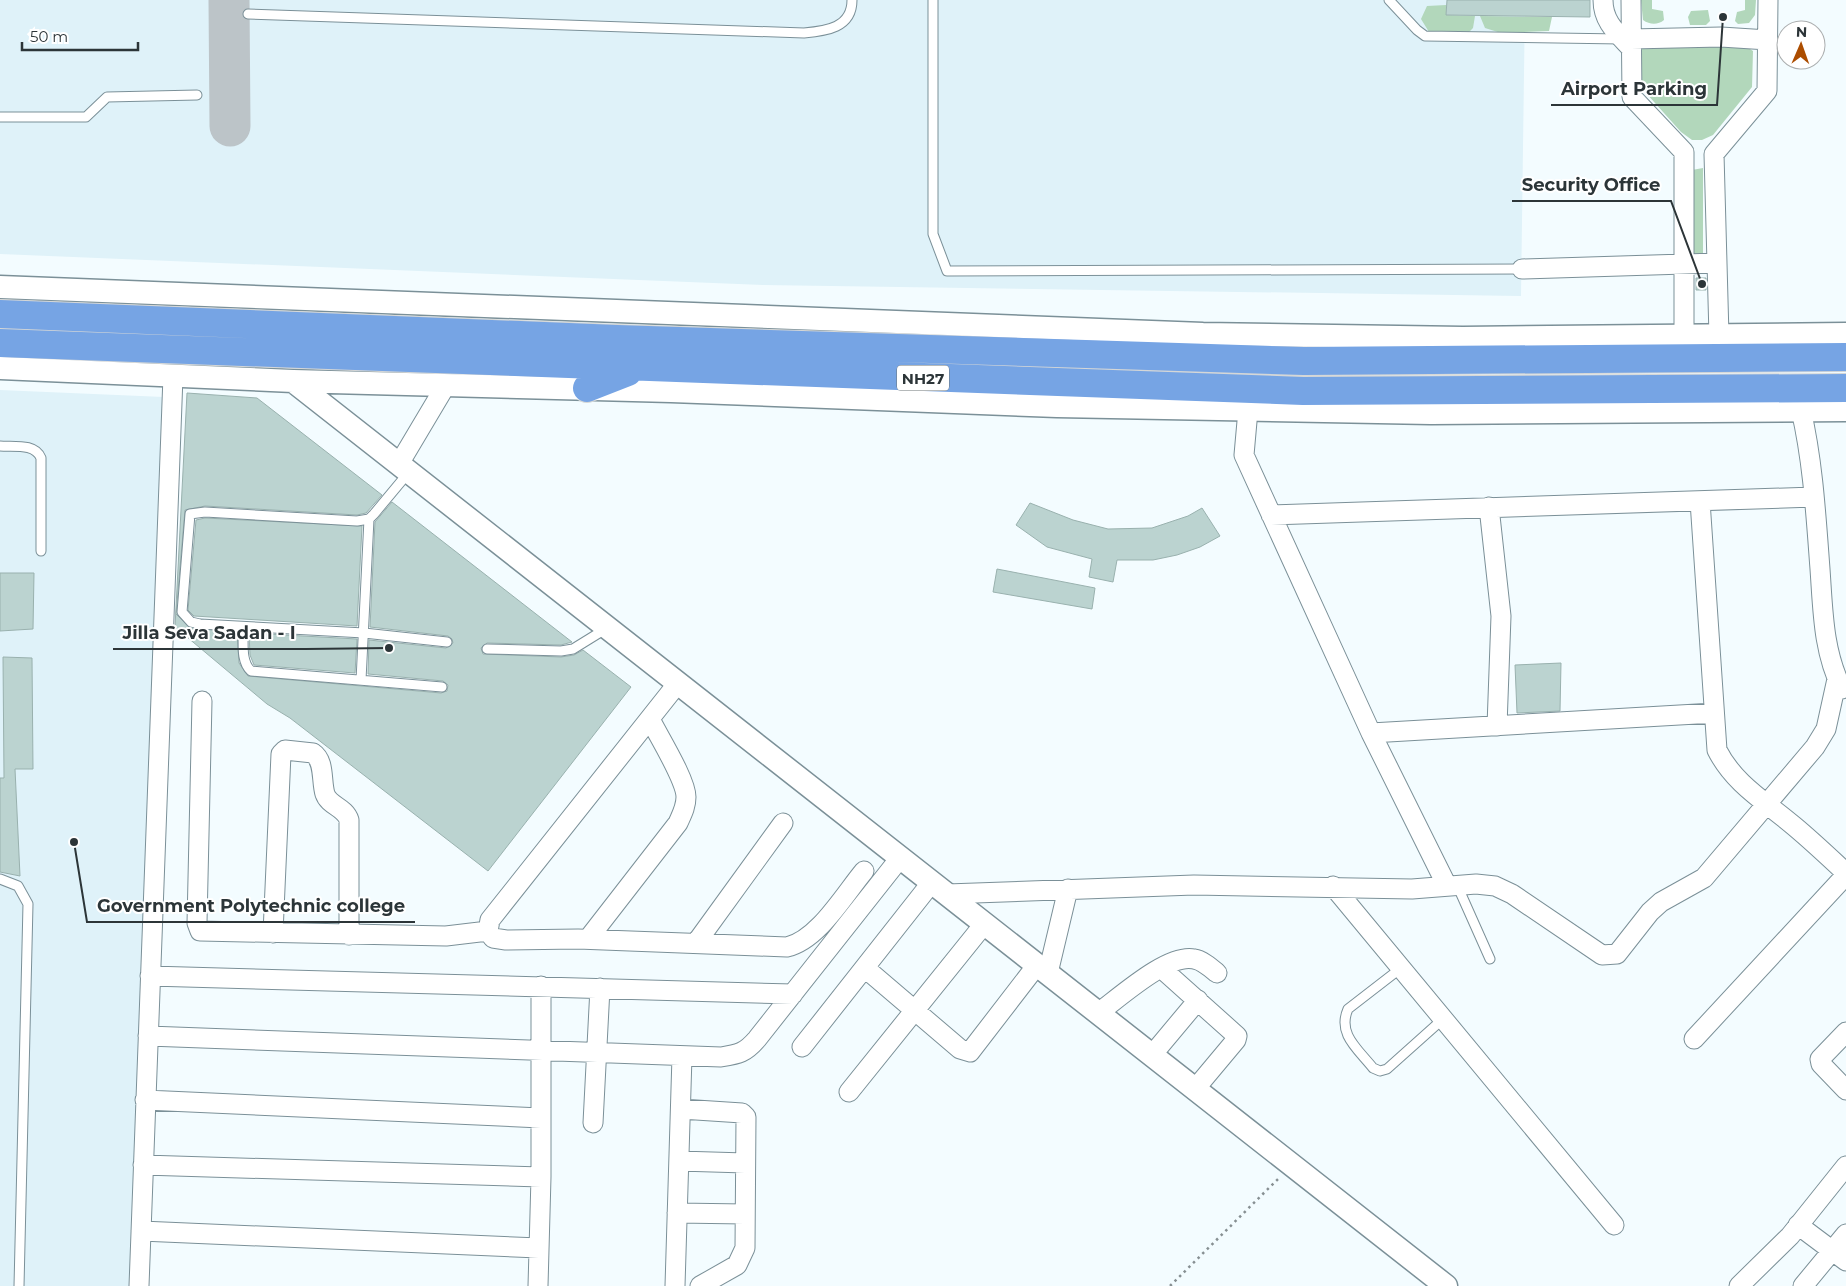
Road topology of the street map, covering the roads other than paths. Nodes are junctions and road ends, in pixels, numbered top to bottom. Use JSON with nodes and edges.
{"nodes":[{"id":1,"x":852,"y":0,"type":"edge"},
{"id":2,"x":933,"y":0,"type":"edge"},
{"id":3,"x":1389,"y":0,"type":"edge"},
{"id":4,"x":1603,"y":0,"type":"edge"},
{"id":5,"x":1630,"y":0,"type":"edge"},
{"id":6,"x":1768,"y":0,"type":"edge"},
{"id":7,"x":248,"y":14,"type":"dead end"},
{"id":8,"x":1768,"y":40,"type":"junction"},
{"id":9,"x":1628,"y":42,"type":"junction"},
{"id":10,"x":197,"y":95,"type":"dead end"},
{"id":11,"x":0,"y":117,"type":"edge"},
{"id":12,"x":1684,"y":263,"type":"junction"},
{"id":13,"x":1717,"y":263,"type":"junction"},
{"id":14,"x":1522,"y":269,"type":"joint"},
{"id":15,"x":0,"y":287,"type":"edge"},
{"id":16,"x":0,"y":314,"type":"edge"},
{"id":17,"x":1846,"y":334,"type":"edge"},
{"id":18,"x":1684,"y":336,"type":"junction"},
{"id":19,"x":1719,"y":336,"type":"junction"},
{"id":20,"x":0,"y":343,"type":"edge"},
{"id":21,"x":1846,"y":358,"type":"edge"},
{"id":22,"x":0,"y":368,"type":"edge"},
{"id":23,"x":639,"y":368,"type":"junction"},
{"id":24,"x":173,"y":376,"type":"junction"},
{"id":25,"x":293,"y":381,"type":"junction"},
{"id":26,"x":446,"y":385,"type":"junction"},
{"id":27,"x":587,"y":388,"type":"junction"},
{"id":28,"x":1846,"y":388,"type":"edge"},
{"id":29,"x":1248,"y":410,"type":"junction"},
{"id":30,"x":1801,"y":410,"type":"junction"},
{"id":31,"x":1846,"y":410,"type":"edge"},
{"id":32,"x":0,"y":446,"type":"edge"},
{"id":33,"x":404,"y":468,"type":"junction"},
{"id":34,"x":1814,"y":497,"type":"junction"},
{"id":35,"x":1700,"y":501,"type":"junction"},
{"id":36,"x":1489,"y":508,"type":"junction"},
{"id":37,"x":1271,"y":514,"type":"junction"},
{"id":38,"x":369,"y":519,"type":"junction"},
{"id":39,"x":42,"y":551,"type":"dead end"},
{"id":40,"x":243,"y":627,"type":"junction"},
{"id":41,"x":607,"y":628,"type":"junction"},
{"id":42,"x":364,"y":633,"type":"junction"},
{"id":43,"x":446,"y":642,"type":"dead end"},
{"id":44,"x":487,"y":649,"type":"dead end"},
{"id":45,"x":1837,"y":679,"type":"junction"},
{"id":46,"x":361,"y":680,"type":"junction"},
{"id":47,"x":678,"y":683,"type":"junction"},
{"id":48,"x":442,"y":687,"type":"dead end"},
{"id":49,"x":1846,"y":696,"type":"edge"},
{"id":50,"x":202,"y":701,"type":"dead end"},
{"id":51,"x":1714,"y":713,"type":"junction"},
{"id":52,"x":650,"y":719,"type":"junction"},
{"id":53,"x":1497,"y":726,"type":"junction"},
{"id":54,"x":1371,"y":733,"type":"junction"},
{"id":55,"x":1767,"y":803,"type":"junction"},
{"id":56,"x":783,"y":823,"type":"dead end"},
{"id":57,"x":900,"y":858,"type":"junction"},
{"id":58,"x":864,"y":871,"type":"dead end"},
{"id":59,"x":1846,"y":874,"type":"edge"},
{"id":60,"x":0,"y":879,"type":"edge"},
{"id":61,"x":1452,"y":885,"type":"junction"},
{"id":62,"x":1333,"y":886,"type":"junction"},
{"id":63,"x":939,"y":888,"type":"junction"},
{"id":64,"x":1068,"y":889,"type":"junction"},
{"id":65,"x":984,"y":923,"type":"junction"},
{"id":66,"x":488,"y":931,"type":"junction"},
{"id":67,"x":273,"y":933,"type":"junction"},
{"id":68,"x":350,"y":935,"type":"junction"},
{"id":69,"x":588,"y":939,"type":"junction"},
{"id":70,"x":696,"y":944,"type":"junction"},
{"id":71,"x":1490,"y":959,"type":"dead end"},
{"id":72,"x":865,"y":968,"type":"junction"},
{"id":73,"x":1162,"y":968,"type":"junction"},
{"id":74,"x":1401,"y":968,"type":"junction"},
{"id":75,"x":1042,"y":969,"type":"junction"},
{"id":76,"x":1217,"y":973,"type":"dead end"},
{"id":77,"x":150,"y":976,"type":"junction"},
{"id":78,"x":541,"y":986,"type":"junction"},
{"id":79,"x":600,"y":988,"type":"junction"},
{"id":80,"x":793,"y":994,"type":"junction"},
{"id":81,"x":1198,"y":1000,"type":"junction"},
{"id":82,"x":914,"y":1010,"type":"junction"},
{"id":83,"x":1098,"y":1013,"type":"junction"},
{"id":84,"x":1443,"y":1019,"type":"junction"},
{"id":85,"x":1846,"y":1032,"type":"edge"},
{"id":86,"x":148,"y":1036,"type":"junction"},
{"id":87,"x":1694,"y":1038,"type":"dead end"},
{"id":88,"x":802,"y":1047,"type":"dead end"},
{"id":89,"x":541,"y":1050,"type":"junction"},
{"id":90,"x":596,"y":1052,"type":"junction"},
{"id":91,"x":1152,"y":1055,"type":"junction"},
{"id":92,"x":682,"y":1056,"type":"junction"},
{"id":93,"x":1195,"y":1089,"type":"junction"},
{"id":94,"x":1846,"y":1090,"type":"edge"},
{"id":95,"x":850,"y":1092,"type":"dead end"},
{"id":96,"x":146,"y":1100,"type":"junction"},
{"id":97,"x":681,"y":1110,"type":"junction"},
{"id":98,"x":541,"y":1118,"type":"junction"},
{"id":99,"x":593,"y":1123,"type":"dead end"},
{"id":100,"x":679,"y":1161,"type":"junction"},
{"id":101,"x":745,"y":1163,"type":"junction"},
{"id":102,"x":143,"y":1165,"type":"junction"},
{"id":103,"x":1846,"y":1166,"type":"edge"},
{"id":104,"x":541,"y":1177,"type":"junction"},
{"id":105,"x":677,"y":1213,"type":"junction"},
{"id":106,"x":745,"y":1214,"type":"junction"},
{"id":107,"x":1614,"y":1225,"type":"dead end"},
{"id":108,"x":1798,"y":1225,"type":"junction"},
{"id":109,"x":141,"y":1231,"type":"junction"},
{"id":110,"x":1846,"y":1234,"type":"edge"},
{"id":111,"x":539,"y":1248,"type":"junction"},
{"id":112,"x":1839,"y":1256,"type":"edge"},
{"id":113,"x":19,"y":1286,"type":"edge"},
{"id":114,"x":138,"y":1286,"type":"edge"},
{"id":115,"x":538,"y":1286,"type":"edge"},
{"id":116,"x":675,"y":1286,"type":"edge"},
{"id":117,"x":700,"y":1286,"type":"edge"},
{"id":118,"x":1446,"y":1286,"type":"edge"},
{"id":119,"x":1739,"y":1286,"type":"edge"},
{"id":120,"x":1803,"y":1286,"type":"edge"}],
"edges":[{"from":1,"to":7,"type":"lane"},
{"from":2,"to":14,"type":"lane"},
{"from":3,"to":9,"type":"lane"},
{"from":4,"to":9,"type":"street"},
{"from":5,"to":9,"type":"street"},
{"from":6,"to":8,"type":"street"},
{"from":8,"to":9,"type":"street"},
{"from":8,"to":13,"type":"street"},
{"from":9,"to":12,"type":"street"},
{"from":10,"to":11,"type":"lane"},
{"from":12,"to":13,"type":"street"},
{"from":12,"to":14,"type":"street"},
{"from":12,"to":18,"type":"street"},
{"from":13,"to":19,"type":"street"},
{"from":15,"to":18,"type":"street"},
{"from":16,"to":21,"type":"highway","number":"NH27"},
{"from":17,"to":19,"type":"street"},
{"from":18,"to":19,"type":"street"},
{"from":20,"to":23,"type":"highway","number":"NH27"},
{"from":22,"to":24,"type":"street"},
{"from":23,"to":27,"type":"highway"},
{"from":23,"to":28,"type":"highway","number":"NH27"},
{"from":24,"to":25,"type":"street"},
{"from":24,"to":77,"type":"street"},
{"from":25,"to":26,"type":"street"},
{"from":25,"to":33,"type":"street"},
{"from":26,"to":27,"type":"street"},
{"from":26,"to":33,"type":"street"},
{"from":27,"to":29,"type":"street"},
{"from":29,"to":30,"type":"street"},
{"from":29,"to":37,"type":"street"},
{"from":30,"to":31,"type":"street"},
{"from":30,"to":34,"type":"street"},
{"from":32,"to":39,"type":"lane"},
{"from":33,"to":38,"type":"lane"},
{"from":33,"to":41,"type":"street"},
{"from":34,"to":35,"type":"street"},
{"from":34,"to":45,"type":"street"},
{"from":35,"to":36,"type":"street"},
{"from":35,"to":51,"type":"street"},
{"from":36,"to":37,"type":"street"},
{"from":36,"to":53,"type":"street"},
{"from":37,"to":54,"type":"street"},
{"from":38,"to":40,"type":"lane"},
{"from":38,"to":42,"type":"lane"},
{"from":40,"to":42,"type":"lane"},
{"from":40,"to":46,"type":"lane"},
{"from":41,"to":44,"type":"lane"},
{"from":41,"to":47,"type":"street"},
{"from":42,"to":43,"type":"lane"},
{"from":42,"to":46,"type":"lane"},
{"from":45,"to":49,"type":"street"},
{"from":45,"to":55,"type":"street"},
{"from":46,"to":48,"type":"lane"},
{"from":47,"to":52,"type":"street"},
{"from":47,"to":57,"type":"street"},
{"from":50,"to":67,"type":"street"},
{"from":51,"to":53,"type":"street"},
{"from":51,"to":55,"type":"street"},
{"from":52,"to":66,"type":"street"},
{"from":52,"to":69,"type":"street"},
{"from":53,"to":54,"type":"street"},
{"from":54,"to":61,"type":"street"},
{"from":55,"to":59,"type":"street"},
{"from":55,"to":61,"type":"street"},
{"from":56,"to":70,"type":"street"},
{"from":57,"to":63,"type":"street"},
{"from":57,"to":80,"type":"street"},
{"from":58,"to":70,"type":"street"},
{"from":59,"to":87,"type":"street"},
{"from":60,"to":113,"type":"lane"},
{"from":61,"to":62,"type":"street"},
{"from":61,"to":71,"type":"lane"},
{"from":62,"to":64,"type":"street"},
{"from":62,"to":74,"type":"street"},
{"from":63,"to":64,"type":"street"},
{"from":63,"to":65,"type":"street"},
{"from":63,"to":72,"type":"street"},
{"from":64,"to":75,"type":"street"},
{"from":65,"to":75,"type":"street"},
{"from":65,"to":82,"type":"street"},
{"from":66,"to":68,"type":"street"},
{"from":66,"to":69,"type":"street"},
{"from":67,"to":68,"type":"street"},
{"from":67,"to":68,"type":"street"},
{"from":69,"to":70,"type":"street"},
{"from":72,"to":82,"type":"street"},
{"from":72,"to":88,"type":"street"},
{"from":73,"to":76,"type":"street"},
{"from":73,"to":81,"type":"street"},
{"from":73,"to":83,"type":"street"},
{"from":74,"to":84,"type":"street"},
{"from":74,"to":84,"type":"lane"},
{"from":75,"to":82,"type":"street"},
{"from":75,"to":83,"type":"street"},
{"from":77,"to":78,"type":"street"},
{"from":77,"to":86,"type":"street"},
{"from":78,"to":79,"type":"street"},
{"from":78,"to":89,"type":"street"},
{"from":79,"to":80,"type":"street"},
{"from":79,"to":90,"type":"street"},
{"from":80,"to":92,"type":"street"},
{"from":81,"to":91,"type":"street"},
{"from":81,"to":93,"type":"street"},
{"from":82,"to":95,"type":"street"},
{"from":83,"to":91,"type":"street"},
{"from":84,"to":107,"type":"street"},
{"from":85,"to":94,"type":"street"},
{"from":86,"to":89,"type":"street"},
{"from":86,"to":96,"type":"street"},
{"from":89,"to":90,"type":"street"},
{"from":89,"to":98,"type":"street"},
{"from":90,"to":92,"type":"street"},
{"from":90,"to":99,"type":"street"},
{"from":91,"to":93,"type":"street"},
{"from":92,"to":97,"type":"street"},
{"from":93,"to":118,"type":"street"},
{"from":96,"to":98,"type":"street"},
{"from":96,"to":102,"type":"street"},
{"from":97,"to":100,"type":"street"},
{"from":97,"to":101,"type":"street"},
{"from":98,"to":104,"type":"street"},
{"from":100,"to":101,"type":"street"},
{"from":100,"to":105,"type":"street"},
{"from":101,"to":106,"type":"street"},
{"from":102,"to":104,"type":"street"},
{"from":102,"to":109,"type":"street"},
{"from":103,"to":108,"type":"street"},
{"from":104,"to":111,"type":"street"},
{"from":105,"to":106,"type":"street"},
{"from":105,"to":116,"type":"street"},
{"from":106,"to":117,"type":"street"},
{"from":108,"to":112,"type":"street"},
{"from":108,"to":119,"type":"street"},
{"from":109,"to":111,"type":"street"},
{"from":109,"to":114,"type":"street"},
{"from":110,"to":112,"type":"street"},
{"from":111,"to":115,"type":"street"},
{"from":112,"to":120,"type":"street"}]}
